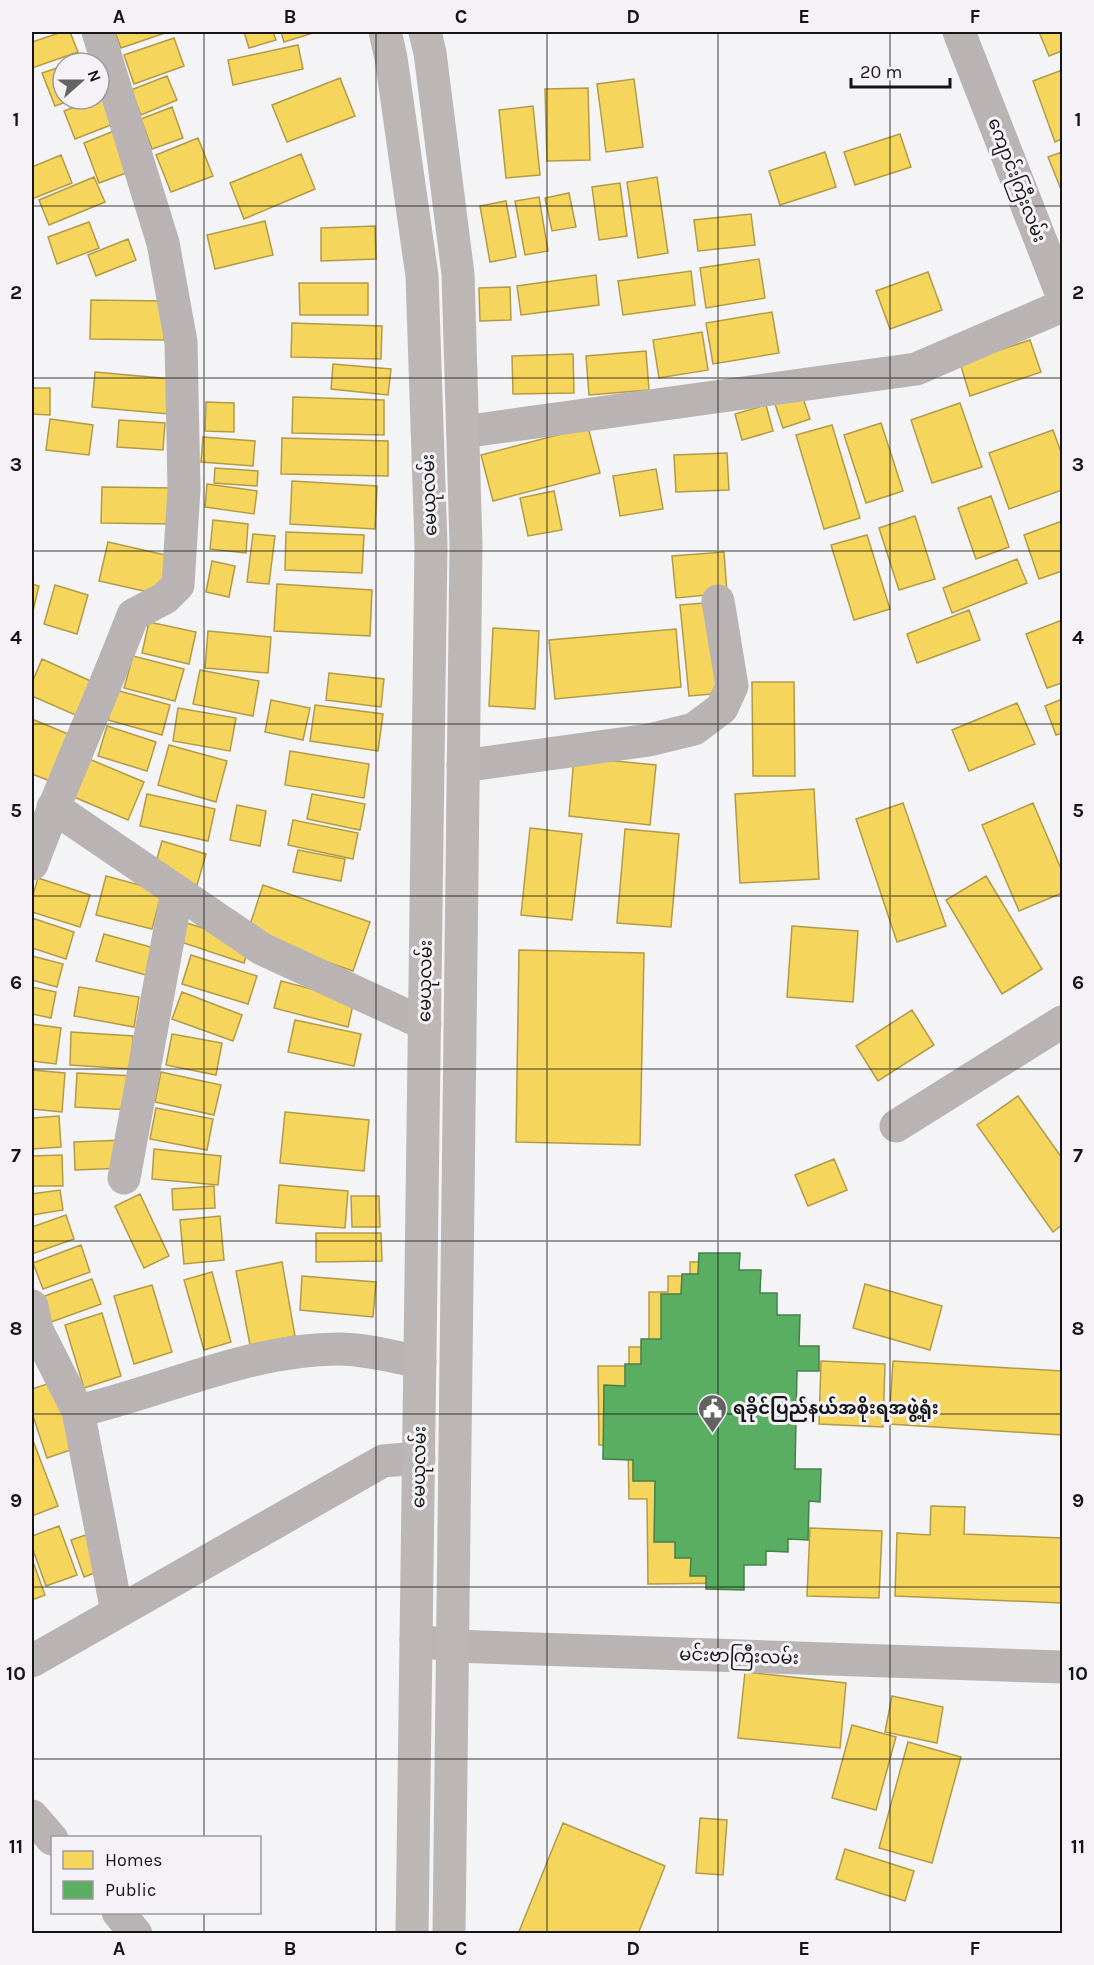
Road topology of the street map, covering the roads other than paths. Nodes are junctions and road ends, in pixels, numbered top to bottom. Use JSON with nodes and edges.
{"nodes":[{"id":1,"x":98,"y":32,"type":"edge"},
{"id":2,"x":385,"y":32,"type":"edge"},
{"id":3,"x":425,"y":32,"type":"edge"},
{"id":4,"x":959,"y":32,"type":"edge"},
{"id":5,"x":1062,"y":295,"type":"edge"},
{"id":6,"x":1062,"y":306,"type":"edge"},
{"id":7,"x":463,"y":432,"type":"junction"},
{"id":8,"x":718,"y":601,"type":"dead end"},
{"id":9,"x":463,"y":766,"type":"junction"},
{"id":10,"x":53,"y":807,"type":"junction"},
{"id":11,"x":32,"y":864,"type":"edge"},
{"id":12,"x":177,"y":891,"type":"junction"},
{"id":13,"x":1062,"y":1022,"type":"edge"},
{"id":14,"x":425,"y":1024,"type":"junction"},
{"id":15,"x":896,"y":1126,"type":"dead end"},
{"id":16,"x":124,"y":1178,"type":"dead end"},
{"id":17,"x":32,"y":1306,"type":"edge"},
{"id":18,"x":420,"y":1362,"type":"junction"},
{"id":19,"x":78,"y":1411,"type":"junction"},
{"id":20,"x":419,"y":1458,"type":"junction"},
{"id":21,"x":117,"y":1612,"type":"junction"},
{"id":22,"x":416,"y":1640,"type":"junction"},
{"id":23,"x":453,"y":1646,"type":"junction"},
{"id":24,"x":32,"y":1661,"type":"edge"},
{"id":25,"x":1062,"y":1667,"type":"edge"},
{"id":26,"x":32,"y":1816,"type":"edge"},
{"id":27,"x":51,"y":1838,"type":"edge"},
{"id":28,"x":120,"y":1914,"type":"edge"},
{"id":29,"x":136,"y":1934,"type":"edge"},
{"id":30,"x":412,"y":1934,"type":"edge"},
{"id":31,"x":449,"y":1934,"type":"edge"}],
"edges":[{"from":1,"to":10,"type":"street"},
{"from":2,"to":14,"type":"main road","name":"မေယုလမ်း"},
{"from":3,"to":7,"type":"main road","name":"မေယုလမ်း"},
{"from":4,"to":5,"type":"street","name":"ကျောင်းကြီးလမ်း"},
{"from":6,"to":7,"type":"street"},
{"from":7,"to":9,"type":"main road","name":"မေယုလမ်း"},
{"from":8,"to":9,"type":"street"},
{"from":9,"to":23,"type":"main road","name":"မေယုလမ်း"},
{"from":10,"to":11,"type":"street"},
{"from":10,"to":12,"type":"street"},
{"from":12,"to":14,"type":"street"},
{"from":12,"to":16,"type":"street"},
{"from":13,"to":15,"type":"street"},
{"from":14,"to":18,"type":"main road","name":"မေယုလမ်း"},
{"from":17,"to":19,"type":"street"},
{"from":18,"to":19,"type":"street"},
{"from":18,"to":20,"type":"main road","name":"မေယုလမ်း"},
{"from":19,"to":21,"type":"street"},
{"from":20,"to":21,"type":"street"},
{"from":20,"to":22,"type":"main road","name":"မေယုလမ်း"},
{"from":21,"to":24,"type":"street"},
{"from":22,"to":23,"type":"street","name":"မင်းဗာကြီးလမ်း"},
{"from":22,"to":30,"type":"main road","name":"မေယုလမ်း"},
{"from":23,"to":25,"type":"street","name":"မင်းဗာကြီးလမ်း"},
{"from":23,"to":31,"type":"main road","name":"မေယုလမ်း"},
{"from":26,"to":27,"type":"street"},
{"from":28,"to":29,"type":"street"}]}
